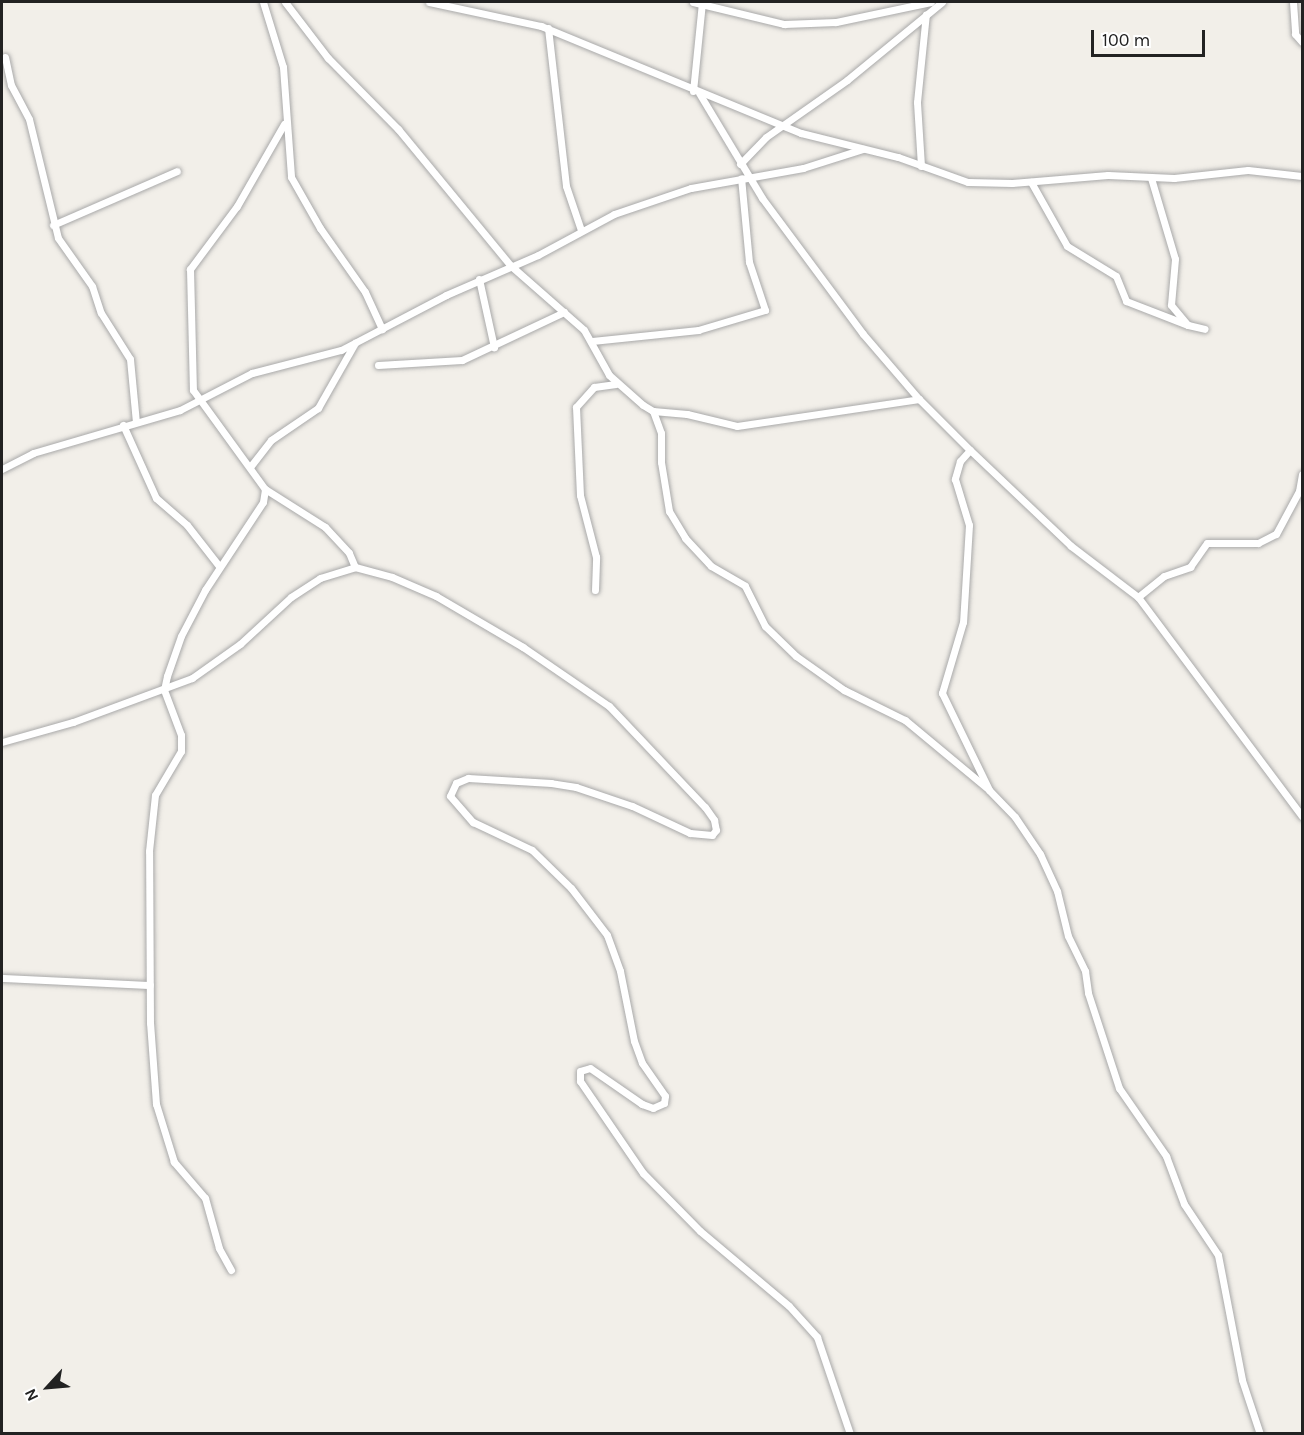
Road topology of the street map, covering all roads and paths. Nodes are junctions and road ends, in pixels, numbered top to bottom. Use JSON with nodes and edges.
{"nodes":[{"id":1,"x":263,"y":2,"type":"edge"},
{"id":2,"x":285,"y":2,"type":"edge"},
{"id":3,"x":429,"y":2,"type":"edge"},
{"id":4,"x":693,"y":2,"type":"edge"},
{"id":5,"x":702,"y":2,"type":"edge"},
{"id":6,"x":1293,"y":2,"type":"edge"},
{"id":7,"x":936,"y":3,"type":"edge"},
{"id":8,"x":926,"y":14,"type":"junction"},
{"id":9,"x":548,"y":28,"type":"junction"},
{"id":10,"x":1302,"y":42,"type":"edge"},
{"id":11,"x":4,"y":57,"type":"dead end"},
{"id":12,"x":696,"y":92,"type":"junction"},
{"id":13,"x":284,"y":124,"type":"junction"},
{"id":14,"x":780,"y":125,"type":"junction"},
{"id":15,"x":863,"y":149,"type":"junction"},
{"id":16,"x":740,"y":164,"type":"junction"},
{"id":17,"x":921,"y":166,"type":"junction"},
{"id":18,"x":177,"y":171,"type":"dead end"},
{"id":19,"x":745,"y":177,"type":"junction"},
{"id":20,"x":1302,"y":177,"type":"edge"},
{"id":21,"x":1151,"y":178,"type":"junction"},
{"id":22,"x":1031,"y":182,"type":"junction"},
{"id":23,"x":53,"y":225,"type":"junction"},
{"id":24,"x":581,"y":230,"type":"junction"},
{"id":25,"x":510,"y":265,"type":"junction"},
{"id":26,"x":479,"y":279,"type":"junction"},
{"id":27,"x":564,"y":312,"type":"junction"},
{"id":28,"x":1188,"y":326,"type":"junction"},
{"id":29,"x":382,"y":329,"type":"junction"},
{"id":30,"x":1205,"y":329,"type":"dead end"},
{"id":31,"x":592,"y":341,"type":"junction"},
{"id":32,"x":355,"y":343,"type":"junction"},
{"id":33,"x":494,"y":347,"type":"junction"},
{"id":34,"x":378,"y":365,"type":"dead end"},
{"id":35,"x":616,"y":384,"type":"junction"},
{"id":36,"x":919,"y":399,"type":"junction"},
{"id":37,"x":198,"y":402,"type":"junction"},
{"id":38,"x":653,"y":411,"type":"junction"},
{"id":39,"x":136,"y":422,"type":"junction"},
{"id":40,"x":123,"y":425,"type":"junction"},
{"id":41,"x":970,"y":450,"type":"junction"},
{"id":42,"x":250,"y":467,"type":"junction"},
{"id":43,"x":2,"y":469,"type":"edge"},
{"id":44,"x":1302,"y":474,"type":"edge"},
{"id":45,"x":265,"y":489,"type":"junction"},
{"id":46,"x":219,"y":566,"type":"junction"},
{"id":47,"x":355,"y":567,"type":"junction"},
{"id":48,"x":595,"y":590,"type":"dead end"},
{"id":49,"x":1138,"y":597,"type":"junction"},
{"id":50,"x":164,"y":690,"type":"junction"},
{"id":51,"x":2,"y":742,"type":"edge"},
{"id":52,"x":989,"y":790,"type":"junction"},
{"id":53,"x":1302,"y":816,"type":"edge"},
{"id":54,"x":2,"y":978,"type":"edge"},
{"id":55,"x":150,"y":986,"type":"junction"},
{"id":56,"x":231,"y":1270,"type":"dead end"},
{"id":57,"x":850,"y":1434,"type":"edge"},
{"id":58,"x":1260,"y":1434,"type":"edge"}],
"edges":[{"from":1,"to":13,"type":"street"},
{"from":2,"to":25,"type":"street"},
{"from":3,"to":9,"type":"street"},
{"from":4,"to":5,"type":"street"},
{"from":5,"to":7,"type":"street"},
{"from":5,"to":12,"type":"street"},
{"from":6,"to":10,"type":"street"},
{"from":7,"to":8,"type":"street"},
{"from":8,"to":14,"type":"street"},
{"from":8,"to":17,"type":"street"},
{"from":9,"to":12,"type":"street"},
{"from":9,"to":24,"type":"street"},
{"from":11,"to":23,"type":"street"},
{"from":12,"to":14,"type":"street"},
{"from":12,"to":16,"type":"street"},
{"from":13,"to":29,"type":"street"},
{"from":13,"to":37,"type":"street"},
{"from":14,"to":15,"type":"street"},
{"from":14,"to":16,"type":"street"},
{"from":15,"to":17,"type":"street"},
{"from":15,"to":19,"type":"street"},
{"from":16,"to":19,"type":"street"},
{"from":17,"to":22,"type":"street"},
{"from":18,"to":23,"type":"street"},
{"from":19,"to":24,"type":"street"},
{"from":19,"to":31,"type":"street"},
{"from":19,"to":36,"type":"street"},
{"from":20,"to":21,"type":"street"},
{"from":21,"to":22,"type":"street"},
{"from":21,"to":28,"type":"street"},
{"from":22,"to":28,"type":"street"},
{"from":23,"to":39,"type":"street"},
{"from":24,"to":25,"type":"street"},
{"from":25,"to":26,"type":"street"},
{"from":25,"to":27,"type":"street"},
{"from":26,"to":29,"type":"street"},
{"from":26,"to":33,"type":"street"},
{"from":27,"to":31,"type":"street"},
{"from":27,"to":33,"type":"street"},
{"from":28,"to":30,"type":"street"},
{"from":29,"to":32,"type":"street"},
{"from":31,"to":35,"type":"street"},
{"from":32,"to":37,"type":"street"},
{"from":32,"to":42,"type":"street"},
{"from":33,"to":34,"type":"street"},
{"from":35,"to":38,"type":"street"},
{"from":35,"to":48,"type":"street"},
{"from":36,"to":38,"type":"street"},
{"from":36,"to":41,"type":"street"},
{"from":37,"to":39,"type":"street"},
{"from":37,"to":42,"type":"street"},
{"from":38,"to":52,"type":"street"},
{"from":39,"to":40,"type":"street"},
{"from":40,"to":43,"type":"street"},
{"from":40,"to":46,"type":"street"},
{"from":41,"to":49,"type":"street"},
{"from":41,"to":52,"type":"street"},
{"from":42,"to":45,"type":"street"},
{"from":44,"to":49,"type":"street"},
{"from":45,"to":46,"type":"street"},
{"from":45,"to":47,"type":"street"},
{"from":46,"to":50,"type":"street"},
{"from":47,"to":50,"type":"street"},
{"from":47,"to":57,"type":"street"},
{"from":49,"to":53,"type":"street"},
{"from":50,"to":51,"type":"street"},
{"from":50,"to":55,"type":"street"},
{"from":52,"to":58,"type":"street"},
{"from":54,"to":55,"type":"street"},
{"from":55,"to":56,"type":"street"}]}
